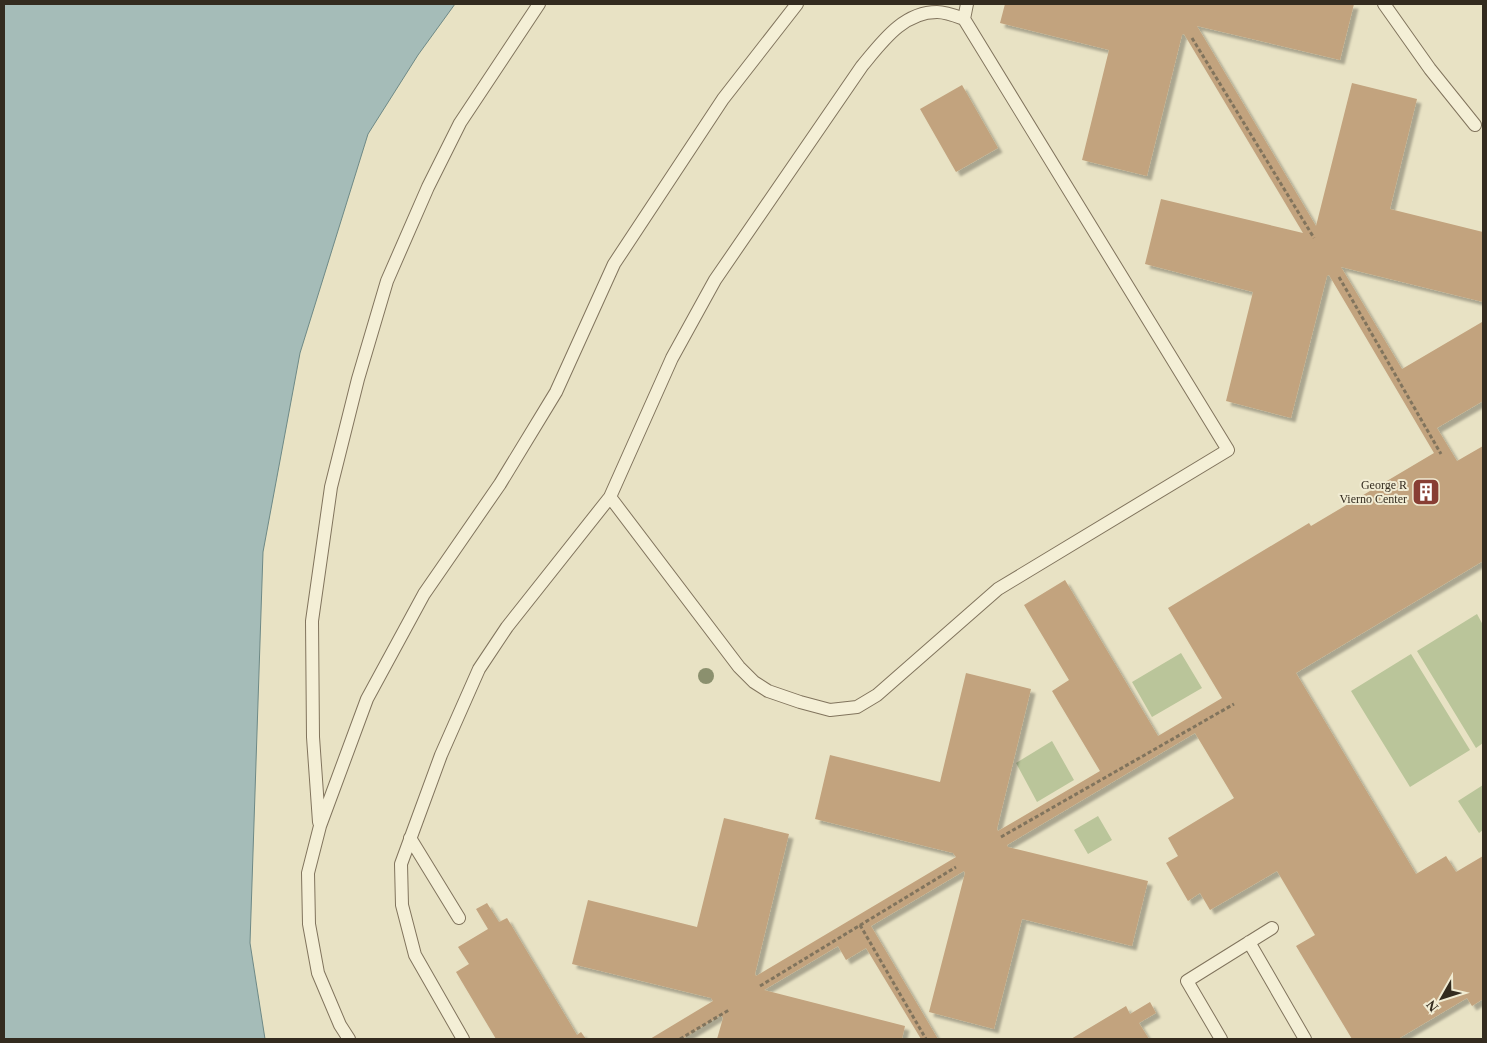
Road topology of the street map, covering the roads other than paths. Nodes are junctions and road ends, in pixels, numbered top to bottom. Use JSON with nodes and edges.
{"nodes":[{"id":1,"x":539,"y":4,"type":"edge"},
{"id":2,"x":798,"y":4,"type":"edge"},
{"id":3,"x":968,"y":4,"type":"edge"},
{"id":4,"x":1384,"y":4,"type":"edge"},
{"id":5,"x":964,"y":19,"type":"junction"},
{"id":6,"x":1475,"y":125,"type":"dead end"},
{"id":7,"x":610,"y":497,"type":"junction"},
{"id":8,"x":320,"y":826,"type":"junction"},
{"id":9,"x":410,"y":838,"type":"junction"},
{"id":10,"x":460,"y":918,"type":"dead end"},
{"id":11,"x":1272,"y":928,"type":"dead end"},
{"id":12,"x":1249,"y":942,"type":"junction"},
{"id":13,"x":349,"y":1039,"type":"edge"},
{"id":14,"x":463,"y":1039,"type":"edge"},
{"id":15,"x":1220,"y":1039,"type":"edge"},
{"id":16,"x":1306,"y":1039,"type":"edge"}],
"edges":[{"from":1,"to":8,"type":"lane"},
{"from":2,"to":8,"type":"lane"},
{"from":3,"to":5,"type":"lane"},
{"from":4,"to":6,"type":"lane"},
{"from":5,"to":7,"type":"lane"},
{"from":5,"to":7,"type":"lane"},
{"from":7,"to":9,"type":"lane"},
{"from":8,"to":13,"type":"lane"},
{"from":9,"to":10,"type":"lane"},
{"from":9,"to":14,"type":"lane"},
{"from":11,"to":12,"type":"lane"},
{"from":12,"to":15,"type":"lane"},
{"from":12,"to":16,"type":"lane"}]}
